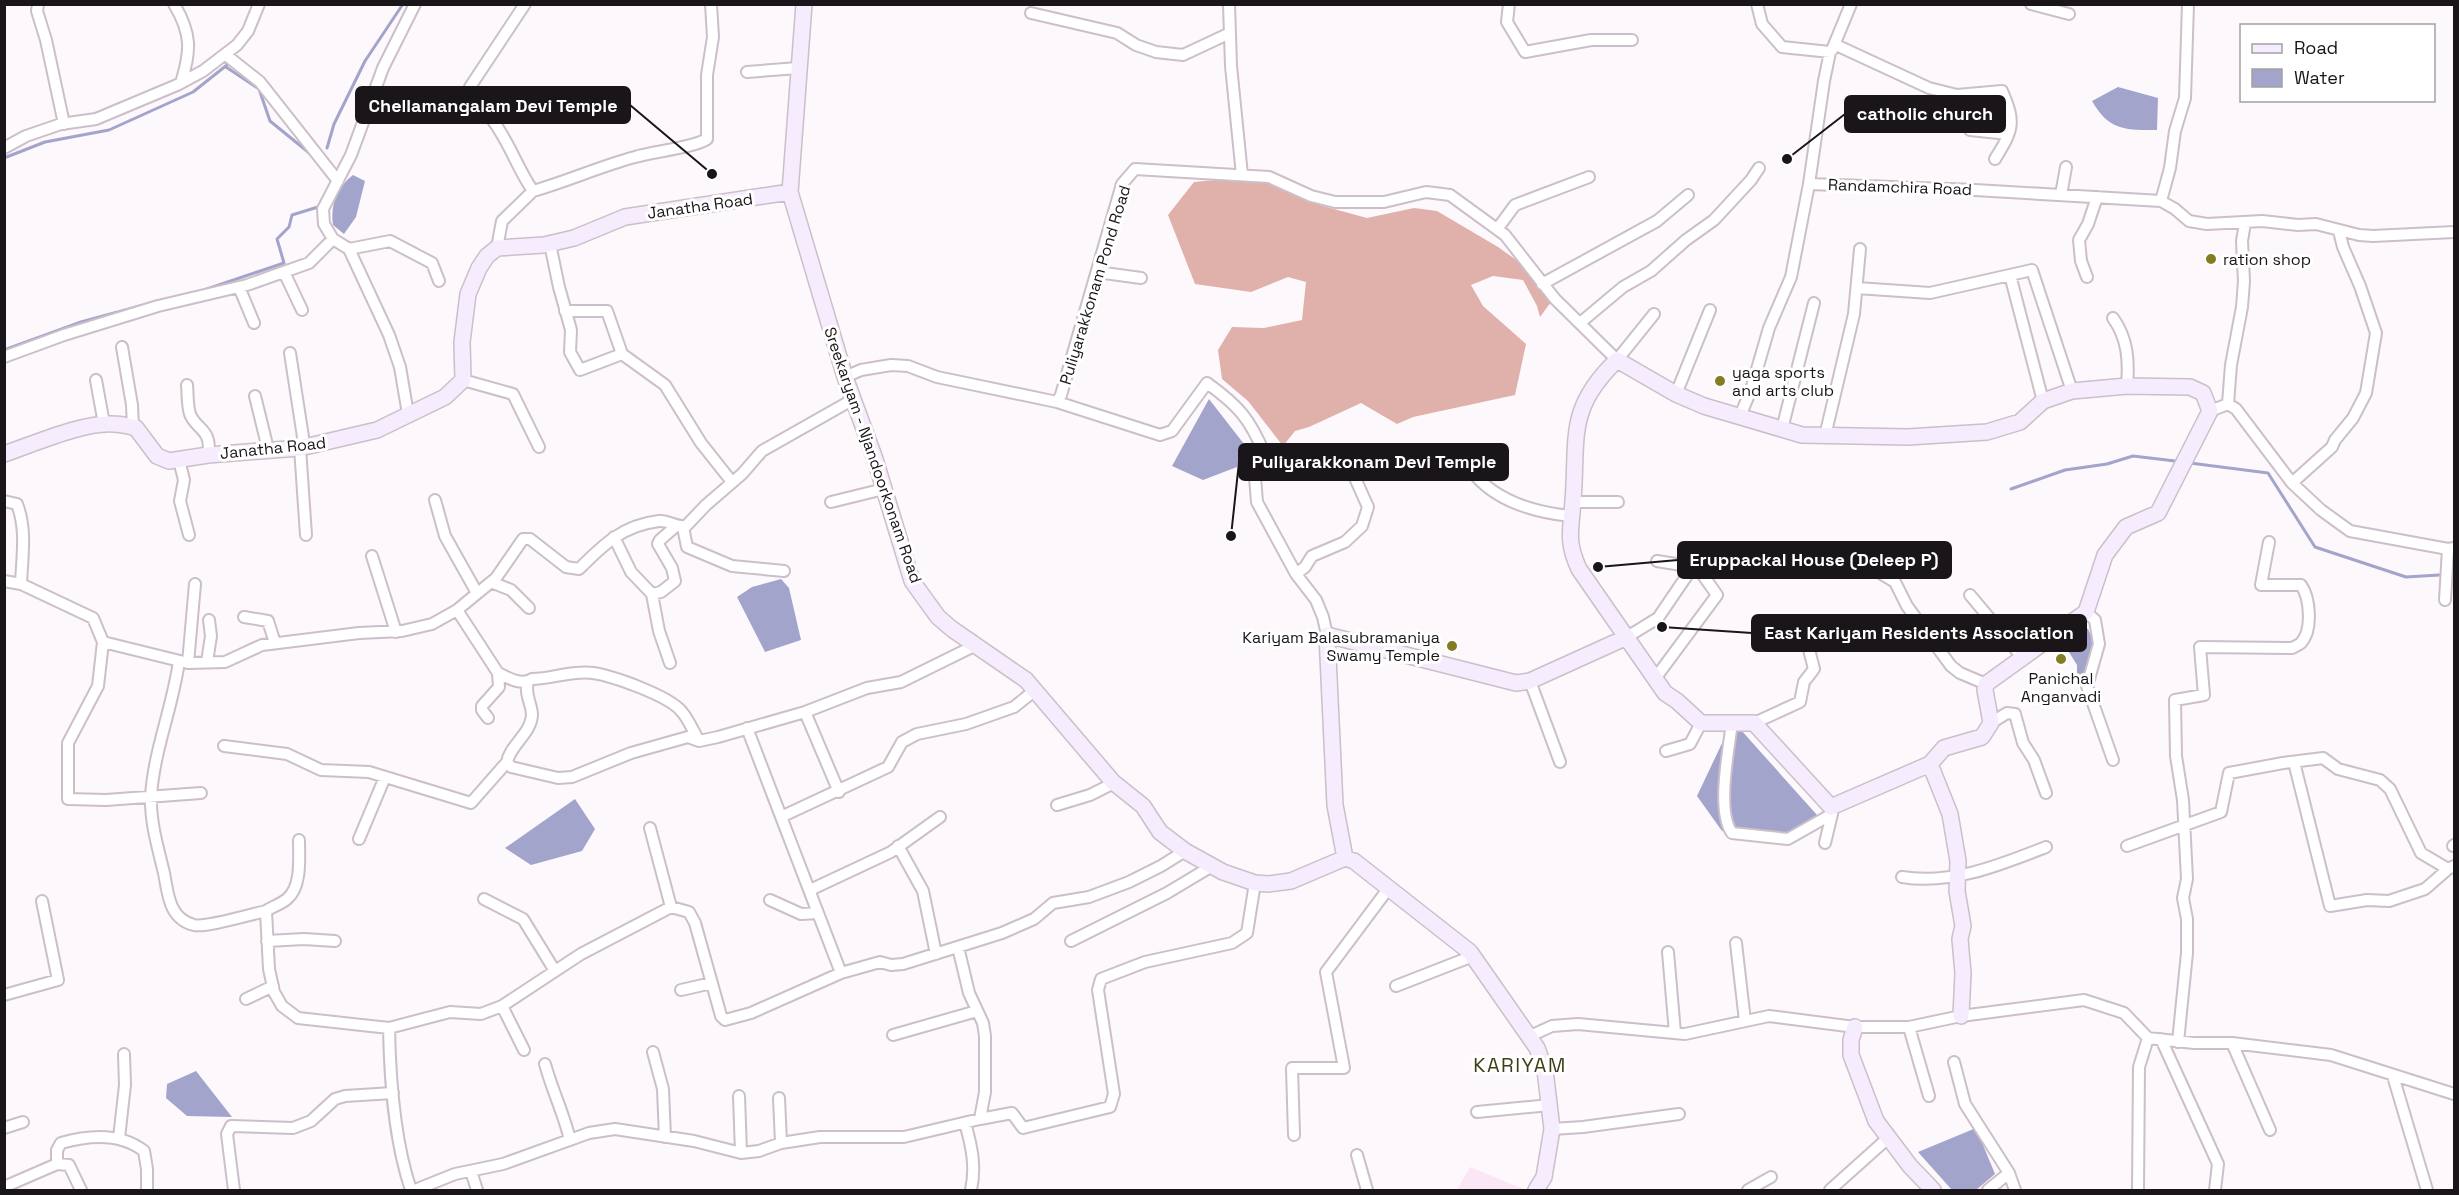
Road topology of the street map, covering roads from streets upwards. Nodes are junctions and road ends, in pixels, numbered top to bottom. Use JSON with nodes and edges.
{"nodes":[{"id":1,"x":38,"y":4,"type":"edge"},
{"id":2,"x":174,"y":4,"type":"edge"},
{"id":3,"x":259,"y":4,"type":"edge"},
{"id":4,"x":415,"y":4,"type":"edge"},
{"id":5,"x":525,"y":4,"type":"edge"},
{"id":6,"x":711,"y":4,"type":"edge"},
{"id":7,"x":804,"y":4,"type":"edge"},
{"id":8,"x":1229,"y":4,"type":"edge"},
{"id":9,"x":1509,"y":4,"type":"edge"},
{"id":10,"x":1757,"y":4,"type":"edge"},
{"id":11,"x":1851,"y":4,"type":"edge"},
{"id":12,"x":2031,"y":4,"type":"edge"},
{"id":13,"x":2188,"y":4,"type":"edge"},
{"id":14,"x":1031,"y":13,"type":"dead end"},
{"id":15,"x":2069,"y":14,"type":"dead end"},
{"id":16,"x":1230,"y":33,"type":"junction"},
{"id":17,"x":1632,"y":40,"type":"dead end"},
{"id":18,"x":1833,"y":49,"type":"junction"},
{"id":19,"x":226,"y":55,"type":"junction"},
{"id":20,"x":798,"y":68,"type":"junction"},
{"id":21,"x":747,"y":72,"type":"dead end"},
{"id":22,"x":181,"y":83,"type":"junction"},
{"id":23,"x":64,"y":124,"type":"junction"},
{"id":24,"x":1970,"y":130,"type":"dead end"},
{"id":25,"x":2008,"y":134,"type":"junction"},
{"id":26,"x":4,"y":148,"type":"edge"},
{"id":27,"x":1995,"y":159,"type":"dead end"},
{"id":28,"x":2066,"y":167,"type":"dead end"},
{"id":29,"x":1759,"y":168,"type":"dead end"},
{"id":30,"x":1242,"y":175,"type":"junction"},
{"id":31,"x":1589,"y":177,"type":"dead end"},
{"id":32,"x":338,"y":181,"type":"junction"},
{"id":33,"x":1809,"y":184,"type":"junction"},
{"id":34,"x":534,"y":191,"type":"junction"},
{"id":35,"x":790,"y":192,"type":"junction"},
{"id":36,"x":1688,"y":195,"type":"dead end"},
{"id":37,"x":2061,"y":195,"type":"junction"},
{"id":38,"x":2097,"y":197,"type":"junction"},
{"id":39,"x":2161,"y":201,"type":"junction"},
{"id":40,"x":2245,"y":223,"type":"junction"},
{"id":41,"x":1498,"y":228,"type":"junction"},
{"id":42,"x":2339,"y":231,"type":"junction"},
{"id":43,"x":2454,"y":232,"type":"edge"},
{"id":44,"x":333,"y":239,"type":"junction"},
{"id":45,"x":550,"y":244,"type":"junction"},
{"id":46,"x":497,"y":248,"type":"junction"},
{"id":47,"x":349,"y":249,"type":"junction"},
{"id":48,"x":1860,"y":249,"type":"dead end"},
{"id":49,"x":284,"y":272,"type":"junction"},
{"id":50,"x":1097,"y":272,"type":"junction"},
{"id":51,"x":2010,"y":275,"type":"junction"},
{"id":52,"x":1141,"y":278,"type":"dead end"},
{"id":53,"x":2087,"y":278,"type":"dead end"},
{"id":54,"x":439,"y":281,"type":"dead end"},
{"id":55,"x":1542,"y":284,"type":"junction"},
{"id":56,"x":239,"y":287,"type":"junction"},
{"id":57,"x":1857,"y":288,"type":"junction"},
{"id":58,"x":1814,"y":303,"type":"dead end"},
{"id":59,"x":302,"y":310,"type":"dead end"},
{"id":60,"x":1710,"y":310,"type":"dead end"},
{"id":61,"x":565,"y":311,"type":"junction"},
{"id":62,"x":1654,"y":314,"type":"dead end"},
{"id":63,"x":2113,"y":318,"type":"dead end"},
{"id":64,"x":1580,"y":322,"type":"junction"},
{"id":65,"x":254,"y":323,"type":"dead end"},
{"id":66,"x":122,"y":347,"type":"dead end"},
{"id":67,"x":290,"y":353,"type":"dead end"},
{"id":68,"x":622,"y":354,"type":"junction"},
{"id":69,"x":4,"y":357,"type":"edge"},
{"id":70,"x":1617,"y":360,"type":"junction"},
{"id":71,"x":845,"y":377,"type":"junction"},
{"id":72,"x":96,"y":380,"type":"dead end"},
{"id":73,"x":463,"y":380,"type":"junction"},
{"id":74,"x":187,"y":385,"type":"dead end"},
{"id":75,"x":2127,"y":386,"type":"junction"},
{"id":76,"x":2072,"y":391,"type":"junction"},
{"id":77,"x":1676,"y":394,"type":"junction"},
{"id":78,"x":255,"y":396,"type":"dead end"},
{"id":79,"x":852,"y":400,"type":"junction"},
{"id":80,"x":2043,"y":401,"type":"junction"},
{"id":81,"x":1057,"y":402,"type":"junction"},
{"id":82,"x":2228,"y":404,"type":"junction"},
{"id":83,"x":2210,"y":411,"type":"junction"},
{"id":84,"x":408,"y":414,"type":"junction"},
{"id":85,"x":1740,"y":416,"type":"junction"},
{"id":86,"x":104,"y":424,"type":"junction"},
{"id":87,"x":133,"y":428,"type":"junction"},
{"id":88,"x":1782,"y":429,"type":"junction"},
{"id":89,"x":1825,"y":436,"type":"junction"},
{"id":90,"x":539,"y":447,"type":"dead end"},
{"id":91,"x":300,"y":448,"type":"junction"},
{"id":92,"x":268,"y":449,"type":"junction"},
{"id":93,"x":4,"y":454,"type":"edge"},
{"id":94,"x":208,"y":455,"type":"junction"},
{"id":95,"x":179,"y":460,"type":"junction"},
{"id":96,"x":1351,"y":469,"type":"dead end"},
{"id":97,"x":1471,"y":470,"type":"dead end"},
{"id":98,"x":732,"y":482,"type":"junction"},
{"id":99,"x":2292,"y":483,"type":"junction"},
{"id":100,"x":884,"y":489,"type":"junction"},
{"id":101,"x":435,"y":500,"type":"dead end"},
{"id":102,"x":4,"y":501,"type":"edge"},
{"id":103,"x":831,"y":502,"type":"dead end"},
{"id":104,"x":1618,"y":502,"type":"dead end"},
{"id":105,"x":1572,"y":509,"type":"junction"},
{"id":106,"x":680,"y":526,"type":"junction"},
{"id":107,"x":189,"y":535,"type":"dead end"},
{"id":108,"x":306,"y":535,"type":"dead end"},
{"id":109,"x":614,"y":537,"type":"junction"},
{"id":110,"x":2269,"y":542,"type":"dead end"},
{"id":111,"x":2451,"y":549,"type":"edge"},
{"id":112,"x":1686,"y":551,"type":"dead end"},
{"id":113,"x":372,"y":556,"type":"dead end"},
{"id":114,"x":1657,"y":561,"type":"dead end"},
{"id":115,"x":784,"y":571,"type":"dead end"},
{"id":116,"x":1880,"y":573,"type":"dead end"},
{"id":117,"x":1296,"y":574,"type":"junction"},
{"id":118,"x":4,"y":581,"type":"edge"},
{"id":119,"x":491,"y":582,"type":"junction"},
{"id":120,"x":21,"y":584,"type":"junction"},
{"id":121,"x":195,"y":585,"type":"dead end"},
{"id":122,"x":477,"y":593,"type":"junction"},
{"id":123,"x":652,"y":594,"type":"junction"},
{"id":124,"x":1970,"y":595,"type":"dead end"},
{"id":125,"x":2445,"y":600,"type":"dead end"},
{"id":126,"x":529,"y":608,"type":"dead end"},
{"id":127,"x":457,"y":610,"type":"junction"},
{"id":128,"x":2086,"y":612,"type":"junction"},
{"id":129,"x":244,"y":617,"type":"dead end"},
{"id":130,"x":209,"y":620,"type":"dead end"},
{"id":131,"x":1802,"y":622,"type":"dead end"},
{"id":132,"x":396,"y":632,"type":"junction"},
{"id":133,"x":1327,"y":635,"type":"junction"},
{"id":134,"x":1627,"y":638,"type":"junction"},
{"id":135,"x":104,"y":642,"type":"junction"},
{"id":136,"x":276,"y":643,"type":"junction"},
{"id":137,"x":974,"y":646,"type":"junction"},
{"id":138,"x":2023,"y":658,"type":"junction"},
{"id":139,"x":184,"y":662,"type":"junction"},
{"id":140,"x":207,"y":663,"type":"junction"},
{"id":141,"x":670,"y":663,"type":"dead end"},
{"id":142,"x":498,"y":673,"type":"junction"},
{"id":143,"x":1654,"y":680,"type":"junction"},
{"id":144,"x":1530,"y":681,"type":"junction"},
{"id":145,"x":528,"y":682,"type":"junction"},
{"id":146,"x":1986,"y":684,"type":"junction"},
{"id":147,"x":1034,"y":691,"type":"junction"},
{"id":148,"x":805,"y":712,"type":"junction"},
{"id":149,"x":488,"y":718,"type":"dead end"},
{"id":150,"x":1732,"y":722,"type":"junction"},
{"id":151,"x":1701,"y":723,"type":"junction"},
{"id":152,"x":1754,"y":723,"type":"junction"},
{"id":153,"x":1991,"y":723,"type":"junction"},
{"id":154,"x":747,"y":728,"type":"junction"},
{"id":155,"x":699,"y":741,"type":"junction"},
{"id":156,"x":224,"y":746,"type":"dead end"},
{"id":157,"x":1666,"y":751,"type":"dead end"},
{"id":158,"x":2113,"y":760,"type":"dead end"},
{"id":159,"x":507,"y":762,"type":"junction"},
{"id":160,"x":1560,"y":762,"type":"dead end"},
{"id":161,"x":2294,"y":762,"type":"junction"},
{"id":162,"x":1930,"y":764,"type":"junction"},
{"id":163,"x":386,"y":777,"type":"junction"},
{"id":164,"x":1114,"y":783,"type":"junction"},
{"id":165,"x":839,"y":792,"type":"junction"},
{"id":166,"x":2046,"y":793,"type":"dead end"},
{"id":167,"x":201,"y":794,"type":"dead end"},
{"id":168,"x":151,"y":797,"type":"junction"},
{"id":169,"x":1057,"y":805,"type":"dead end"},
{"id":170,"x":1832,"y":810,"type":"junction"},
{"id":171,"x":783,"y":816,"type":"junction"},
{"id":172,"x":940,"y":816,"type":"dead end"},
{"id":173,"x":2184,"y":827,"type":"junction"},
{"id":174,"x":650,"y":828,"type":"dead end"},
{"id":175,"x":359,"y":839,"type":"dead end"},
{"id":176,"x":299,"y":840,"type":"dead end"},
{"id":177,"x":1825,"y":843,"type":"dead end"},
{"id":178,"x":898,"y":846,"type":"junction"},
{"id":179,"x":2127,"y":846,"type":"dead end"},
{"id":180,"x":2046,"y":847,"type":"dead end"},
{"id":181,"x":1185,"y":851,"type":"junction"},
{"id":182,"x":1345,"y":858,"type":"junction"},
{"id":183,"x":1212,"y":866,"type":"junction"},
{"id":184,"x":2451,"y":867,"type":"edge"},
{"id":185,"x":1902,"y":877,"type":"dead end"},
{"id":186,"x":1958,"y":877,"type":"junction"},
{"id":187,"x":1255,"y":884,"type":"junction"},
{"id":188,"x":1388,"y":889,"type":"junction"},
{"id":189,"x":810,"y":890,"type":"junction"},
{"id":190,"x":484,"y":898,"type":"dead end"},
{"id":191,"x":770,"y":900,"type":"dead end"},
{"id":192,"x":42,"y":901,"type":"dead end"},
{"id":193,"x":671,"y":907,"type":"junction"},
{"id":194,"x":266,"y":911,"type":"junction"},
{"id":195,"x":818,"y":913,"type":"junction"},
{"id":196,"x":267,"y":941,"type":"junction"},
{"id":197,"x":335,"y":941,"type":"dead end"},
{"id":198,"x":1071,"y":941,"type":"dead end"},
{"id":199,"x":1736,"y":943,"type":"dead end"},
{"id":200,"x":958,"y":947,"type":"junction"},
{"id":201,"x":1668,"y":952,"type":"dead end"},
{"id":202,"x":936,"y":954,"type":"junction"},
{"id":203,"x":1473,"y":956,"type":"junction"},
{"id":204,"x":555,"y":971,"type":"junction"},
{"id":205,"x":841,"y":973,"type":"junction"},
{"id":206,"x":712,"y":983,"type":"junction"},
{"id":207,"x":273,"y":986,"type":"junction"},
{"id":208,"x":1396,"y":986,"type":"dead end"},
{"id":209,"x":681,"y":990,"type":"dead end"},
{"id":210,"x":4,"y":994,"type":"edge"},
{"id":211,"x":246,"y":999,"type":"dead end"},
{"id":212,"x":502,"y":1006,"type":"junction"},
{"id":213,"x":977,"y":1011,"type":"junction"},
{"id":214,"x":1961,"y":1016,"type":"junction"},
{"id":215,"x":1745,"y":1021,"type":"junction"},
{"id":216,"x":1909,"y":1026,"type":"junction"},
{"id":217,"x":389,"y":1028,"type":"junction"},
{"id":218,"x":1855,"y":1028,"type":"junction"},
{"id":219,"x":1675,"y":1033,"type":"junction"},
{"id":220,"x":893,"y":1035,"type":"dead end"},
{"id":221,"x":1528,"y":1037,"type":"junction"},
{"id":222,"x":2148,"y":1038,"type":"junction"},
{"id":223,"x":2161,"y":1039,"type":"junction"},
{"id":224,"x":2178,"y":1042,"type":"junction"},
{"id":225,"x":2232,"y":1043,"type":"junction"},
{"id":226,"x":524,"y":1050,"type":"dead end"},
{"id":227,"x":653,"y":1052,"type":"dead end"},
{"id":228,"x":124,"y":1054,"type":"dead end"},
{"id":229,"x":1954,"y":1062,"type":"dead end"},
{"id":230,"x":545,"y":1064,"type":"dead end"},
{"id":231,"x":2393,"y":1076,"type":"junction"},
{"id":232,"x":2452,"y":1090,"type":"edge"},
{"id":233,"x":393,"y":1093,"type":"junction"},
{"id":234,"x":739,"y":1096,"type":"dead end"},
{"id":235,"x":1929,"y":1096,"type":"dead end"},
{"id":236,"x":779,"y":1098,"type":"dead end"},
{"id":237,"x":1551,"y":1105,"type":"junction"},
{"id":238,"x":1477,"y":1112,"type":"dead end"},
{"id":239,"x":1679,"y":1114,"type":"dead end"},
{"id":240,"x":980,"y":1119,"type":"junction"},
{"id":241,"x":23,"y":1122,"type":"dead end"},
{"id":242,"x":965,"y":1124,"type":"junction"},
{"id":243,"x":4,"y":1128,"type":"edge"},
{"id":244,"x":1552,"y":1129,"type":"junction"},
{"id":245,"x":2270,"y":1130,"type":"dead end"},
{"id":246,"x":1294,"y":1135,"type":"dead end"},
{"id":247,"x":665,"y":1137,"type":"junction"},
{"id":248,"x":119,"y":1138,"type":"junction"},
{"id":249,"x":1888,"y":1138,"type":"junction"},
{"id":250,"x":570,"y":1140,"type":"junction"},
{"id":251,"x":781,"y":1143,"type":"junction"},
{"id":252,"x":741,"y":1153,"type":"junction"},
{"id":253,"x":1358,"y":1155,"type":"dead end"},
{"id":254,"x":57,"y":1164,"type":"junction"},
{"id":255,"x":471,"y":1171,"type":"junction"},
{"id":256,"x":2009,"y":1173,"type":"junction"},
{"id":257,"x":1771,"y":1177,"type":"dead end"},
{"id":258,"x":1542,"y":1186,"type":"edge"},
{"id":259,"x":4,"y":1187,"type":"edge"},
{"id":260,"x":81,"y":1191,"type":"edge"},
{"id":261,"x":147,"y":1191,"type":"edge"},
{"id":262,"x":234,"y":1191,"type":"edge"},
{"id":263,"x":413,"y":1191,"type":"edge"},
{"id":264,"x":477,"y":1191,"type":"edge"},
{"id":265,"x":971,"y":1191,"type":"edge"},
{"id":266,"x":1367,"y":1191,"type":"edge"},
{"id":267,"x":1748,"y":1191,"type":"edge"},
{"id":268,"x":1830,"y":1191,"type":"edge"},
{"id":269,"x":1933,"y":1191,"type":"edge"},
{"id":270,"x":1988,"y":1191,"type":"edge"},
{"id":271,"x":2015,"y":1191,"type":"edge"},
{"id":272,"x":2138,"y":1191,"type":"edge"},
{"id":273,"x":2215,"y":1191,"type":"edge"},
{"id":274,"x":2427,"y":1191,"type":"edge"}],
"edges":[{"from":1,"to":23,"type":"street"},
{"from":2,"to":22,"type":"street"},
{"from":3,"to":19,"type":"street"},
{"from":4,"to":32,"type":"street"},
{"from":5,"to":34,"type":"street"},
{"from":6,"to":34,"type":"street"},
{"from":7,"to":20,"type":"street","name":"Sreekaryam - Njandoorkonam Road"},
{"from":8,"to":16,"type":"street"},
{"from":9,"to":17,"type":"street"},
{"from":10,"to":18,"type":"street"},
{"from":11,"to":18,"type":"street"},
{"from":12,"to":15,"type":"street"},
{"from":13,"to":39,"type":"street"},
{"from":14,"to":16,"type":"street"},
{"from":16,"to":30,"type":"street"},
{"from":18,"to":25,"type":"street"},
{"from":18,"to":33,"type":"street"},
{"from":19,"to":22,"type":"street"},
{"from":19,"to":32,"type":"street"},
{"from":20,"to":21,"type":"street"},
{"from":20,"to":35,"type":"street","name":"Sreekaryam - Njandoorkonam Road"},
{"from":22,"to":23,"type":"street"},
{"from":23,"to":26,"type":"street"},
{"from":24,"to":25,"type":"street"},
{"from":25,"to":27,"type":"street"},
{"from":28,"to":37,"type":"street"},
{"from":29,"to":64,"type":"street"},
{"from":30,"to":41,"type":"street"},
{"from":30,"to":50,"type":"street","name":"Puliyarakkonam Pond Road"},
{"from":31,"to":41,"type":"street"},
{"from":32,"to":44,"type":"street"},
{"from":33,"to":37,"type":"street","name":"Randamchira Road"},
{"from":33,"to":85,"type":"street","name":"Randamchira Road"},
{"from":34,"to":46,"type":"street"},
{"from":35,"to":45,"type":"street","name":"Janatha Road"},
{"from":35,"to":71,"type":"street","name":"Sreekaryam - Njandoorkonam Road"},
{"from":36,"to":55,"type":"street"},
{"from":37,"to":38,"type":"street","name":"Randamchira Road"},
{"from":38,"to":39,"type":"street","name":"Randamchira Road"},
{"from":38,"to":53,"type":"street"},
{"from":39,"to":40,"type":"street"},
{"from":40,"to":42,"type":"street"},
{"from":40,"to":82,"type":"street"},
{"from":41,"to":55,"type":"street"},
{"from":42,"to":43,"type":"street"},
{"from":42,"to":99,"type":"street"},
{"from":44,"to":47,"type":"street"},
{"from":44,"to":49,"type":"street"},
{"from":45,"to":46,"type":"street","name":"Janatha Road"},
{"from":45,"to":61,"type":"street"},
{"from":46,"to":73,"type":"street"},
{"from":47,"to":54,"type":"street"},
{"from":47,"to":84,"type":"street"},
{"from":48,"to":57,"type":"street"},
{"from":49,"to":56,"type":"street"},
{"from":49,"to":59,"type":"street"},
{"from":50,"to":52,"type":"street"},
{"from":50,"to":81,"type":"street","name":"Puliyarakkonam Pond Road"},
{"from":51,"to":57,"type":"street"},
{"from":51,"to":76,"type":"street"},
{"from":51,"to":80,"type":"street"},
{"from":55,"to":64,"type":"street"},
{"from":56,"to":65,"type":"street"},
{"from":56,"to":69,"type":"street"},
{"from":57,"to":89,"type":"street"},
{"from":58,"to":88,"type":"street"},
{"from":60,"to":77,"type":"street"},
{"from":61,"to":68,"type":"street"},
{"from":61,"to":68,"type":"street"},
{"from":62,"to":70,"type":"street"},
{"from":63,"to":75,"type":"street"},
{"from":64,"to":70,"type":"street"},
{"from":66,"to":87,"type":"street"},
{"from":67,"to":91,"type":"street"},
{"from":68,"to":98,"type":"street"},
{"from":70,"to":77,"type":"street"},
{"from":70,"to":105,"type":"street"},
{"from":71,"to":79,"type":"street","name":"Sreekaryam - Njandoorkonam Road"},
{"from":71,"to":81,"type":"street"},
{"from":72,"to":86,"type":"street"},
{"from":73,"to":84,"type":"street","name":"Janatha Road"},
{"from":73,"to":90,"type":"street"},
{"from":74,"to":94,"type":"street"},
{"from":75,"to":76,"type":"street"},
{"from":75,"to":83,"type":"street"},
{"from":76,"to":80,"type":"street"},
{"from":77,"to":85,"type":"street"},
{"from":78,"to":92,"type":"street"},
{"from":79,"to":98,"type":"street"},
{"from":79,"to":100,"type":"street","name":"Sreekaryam - Njandoorkonam Road"},
{"from":80,"to":89,"type":"street"},
{"from":81,"to":117,"type":"street"},
{"from":82,"to":83,"type":"street"},
{"from":82,"to":99,"type":"street"},
{"from":83,"to":128,"type":"street"},
{"from":84,"to":91,"type":"street","name":"Janatha Road"},
{"from":85,"to":88,"type":"street"},
{"from":86,"to":87,"type":"street"},
{"from":86,"to":93,"type":"street"},
{"from":87,"to":95,"type":"street"},
{"from":88,"to":89,"type":"street"},
{"from":91,"to":92,"type":"street","name":"Janatha Road"},
{"from":91,"to":108,"type":"street"},
{"from":92,"to":94,"type":"street","name":"Janatha Road"},
{"from":94,"to":95,"type":"street","name":"Janatha Road"},
{"from":95,"to":107,"type":"street"},
{"from":96,"to":117,"type":"street"},
{"from":97,"to":105,"type":"street"},
{"from":98,"to":106,"type":"street"},
{"from":99,"to":111,"type":"street"},
{"from":100,"to":103,"type":"street"},
{"from":100,"to":137,"type":"street","name":"Sreekaryam - Njandoorkonam Road"},
{"from":101,"to":122,"type":"street"},
{"from":102,"to":120,"type":"street"},
{"from":104,"to":105,"type":"street"},
{"from":105,"to":134,"type":"street"},
{"from":106,"to":109,"type":"street"},
{"from":106,"to":115,"type":"street"},
{"from":106,"to":123,"type":"street"},
{"from":109,"to":119,"type":"street"},
{"from":109,"to":123,"type":"street"},
{"from":110,"to":173,"type":"street"},
{"from":111,"to":125,"type":"street"},
{"from":112,"to":143,"type":"street"},
{"from":113,"to":132,"type":"street"},
{"from":114,"to":134,"type":"street"},
{"from":116,"to":146,"type":"street"},
{"from":117,"to":133,"type":"street"},
{"from":118,"to":120,"type":"street"},
{"from":119,"to":122,"type":"street"},
{"from":119,"to":126,"type":"street"},
{"from":120,"to":135,"type":"street"},
{"from":121,"to":139,"type":"street"},
{"from":122,"to":127,"type":"street"},
{"from":123,"to":141,"type":"street"},
{"from":124,"to":138,"type":"street"},
{"from":127,"to":132,"type":"street"},
{"from":127,"to":142,"type":"street"},
{"from":128,"to":138,"type":"street"},
{"from":128,"to":158,"type":"street"},
{"from":129,"to":136,"type":"street"},
{"from":130,"to":140,"type":"street"},
{"from":131,"to":152,"type":"street"},
{"from":132,"to":136,"type":"street"},
{"from":133,"to":144,"type":"street"},
{"from":133,"to":182,"type":"street"},
{"from":134,"to":143,"type":"street"},
{"from":134,"to":144,"type":"street"},
{"from":135,"to":139,"type":"street"},
{"from":135,"to":168,"type":"street"},
{"from":136,"to":140,"type":"street"},
{"from":137,"to":147,"type":"street","name":"Sreekaryam - Njandoorkonam Road"},
{"from":137,"to":148,"type":"street"},
{"from":138,"to":146,"type":"street"},
{"from":139,"to":140,"type":"street"},
{"from":139,"to":168,"type":"street"},
{"from":142,"to":145,"type":"street"},
{"from":142,"to":149,"type":"street"},
{"from":143,"to":151,"type":"street"},
{"from":144,"to":160,"type":"street"},
{"from":145,"to":155,"type":"street"},
{"from":145,"to":159,"type":"street"},
{"from":146,"to":153,"type":"street"},
{"from":147,"to":164,"type":"street","name":"Sreekaryam - Njandoorkonam Road"},
{"from":147,"to":165,"type":"street"},
{"from":148,"to":154,"type":"street"},
{"from":148,"to":165,"type":"street"},
{"from":150,"to":151,"type":"street"},
{"from":150,"to":152,"type":"street"},
{"from":150,"to":170,"type":"street"},
{"from":151,"to":157,"type":"street"},
{"from":152,"to":170,"type":"street"},
{"from":153,"to":162,"type":"street"},
{"from":153,"to":166,"type":"street"},
{"from":154,"to":155,"type":"street"},
{"from":154,"to":171,"type":"street"},
{"from":155,"to":159,"type":"street"},
{"from":156,"to":163,"type":"street"},
{"from":159,"to":163,"type":"street"},
{"from":161,"to":173,"type":"street"},
{"from":161,"to":184,"type":"street"},
{"from":161,"to":184,"type":"street"},
{"from":162,"to":170,"type":"street"},
{"from":162,"to":186,"type":"street"},
{"from":163,"to":175,"type":"street"},
{"from":164,"to":169,"type":"street"},
{"from":164,"to":181,"type":"street","name":"Sreekaryam - Njandoorkonam Road"},
{"from":165,"to":171,"type":"street"},
{"from":167,"to":168,"type":"street"},
{"from":168,"to":194,"type":"street"},
{"from":170,"to":177,"type":"street"},
{"from":171,"to":189,"type":"street"},
{"from":172,"to":178,"type":"street"},
{"from":173,"to":179,"type":"street"},
{"from":173,"to":224,"type":"street"},
{"from":174,"to":193,"type":"street"},
{"from":176,"to":194,"type":"street"},
{"from":178,"to":189,"type":"street"},
{"from":178,"to":202,"type":"street"},
{"from":180,"to":186,"type":"street"},
{"from":181,"to":183,"type":"street","name":"Sreekaryam - Njandoorkonam Road"},
{"from":181,"to":200,"type":"street"},
{"from":182,"to":187,"type":"street","name":"Sreekaryam - Njandoorkonam Road"},
{"from":182,"to":188,"type":"street"},
{"from":183,"to":187,"type":"street","name":"Sreekaryam - Njandoorkonam Road"},
{"from":183,"to":198,"type":"street"},
{"from":185,"to":186,"type":"street"},
{"from":186,"to":214,"type":"street"},
{"from":187,"to":240,"type":"street"},
{"from":188,"to":203,"type":"street"},
{"from":188,"to":246,"type":"street"},
{"from":189,"to":195,"type":"street"},
{"from":190,"to":204,"type":"street"},
{"from":191,"to":195,"type":"street"},
{"from":192,"to":210,"type":"street"},
{"from":193,"to":204,"type":"street"},
{"from":193,"to":206,"type":"street"},
{"from":194,"to":196,"type":"street"},
{"from":195,"to":205,"type":"street"},
{"from":196,"to":197,"type":"street"},
{"from":196,"to":207,"type":"street"},
{"from":199,"to":215,"type":"street"},
{"from":200,"to":202,"type":"street"},
{"from":200,"to":213,"type":"street"},
{"from":201,"to":219,"type":"street"},
{"from":202,"to":205,"type":"street"},
{"from":203,"to":208,"type":"street"},
{"from":203,"to":221,"type":"street"},
{"from":204,"to":212,"type":"street"},
{"from":205,"to":206,"type":"street"},
{"from":206,"to":209,"type":"street"},
{"from":207,"to":211,"type":"street"},
{"from":207,"to":217,"type":"street"},
{"from":212,"to":217,"type":"street"},
{"from":212,"to":226,"type":"street"},
{"from":213,"to":220,"type":"street"},
{"from":213,"to":240,"type":"street"},
{"from":214,"to":216,"type":"street"},
{"from":214,"to":222,"type":"street"},
{"from":215,"to":218,"type":"street"},
{"from":215,"to":219,"type":"street"},
{"from":216,"to":218,"type":"street"},
{"from":216,"to":235,"type":"street"},
{"from":217,"to":233,"type":"street"},
{"from":218,"to":249,"type":"street"},
{"from":219,"to":221,"type":"street"},
{"from":221,"to":237,"type":"street"},
{"from":222,"to":223,"type":"street"},
{"from":222,"to":272,"type":"street"},
{"from":223,"to":224,"type":"street"},
{"from":223,"to":273,"type":"street"},
{"from":224,"to":225,"type":"street"},
{"from":225,"to":231,"type":"street"},
{"from":225,"to":245,"type":"street"},
{"from":227,"to":247,"type":"street"},
{"from":228,"to":248,"type":"street"},
{"from":229,"to":256,"type":"street"},
{"from":230,"to":250,"type":"street"},
{"from":231,"to":232,"type":"street"},
{"from":231,"to":274,"type":"street"},
{"from":233,"to":262,"type":"street"},
{"from":233,"to":263,"type":"street"},
{"from":234,"to":252,"type":"street"},
{"from":236,"to":251,"type":"street"},
{"from":237,"to":238,"type":"street"},
{"from":237,"to":244,"type":"street"},
{"from":239,"to":244,"type":"street"},
{"from":240,"to":242,"type":"street"},
{"from":241,"to":243,"type":"street"},
{"from":242,"to":251,"type":"street"},
{"from":242,"to":265,"type":"street"},
{"from":244,"to":258,"type":"street"},
{"from":247,"to":250,"type":"street"},
{"from":247,"to":252,"type":"street"},
{"from":248,"to":254,"type":"street"},
{"from":248,"to":261,"type":"street"},
{"from":249,"to":268,"type":"street"},
{"from":249,"to":269,"type":"street"},
{"from":250,"to":255,"type":"street"},
{"from":251,"to":252,"type":"street"},
{"from":253,"to":266,"type":"street"},
{"from":254,"to":259,"type":"street"},
{"from":254,"to":260,"type":"street"},
{"from":255,"to":263,"type":"street"},
{"from":255,"to":264,"type":"street"},
{"from":256,"to":270,"type":"street"},
{"from":256,"to":271,"type":"street"},
{"from":257,"to":267,"type":"street"}]}
